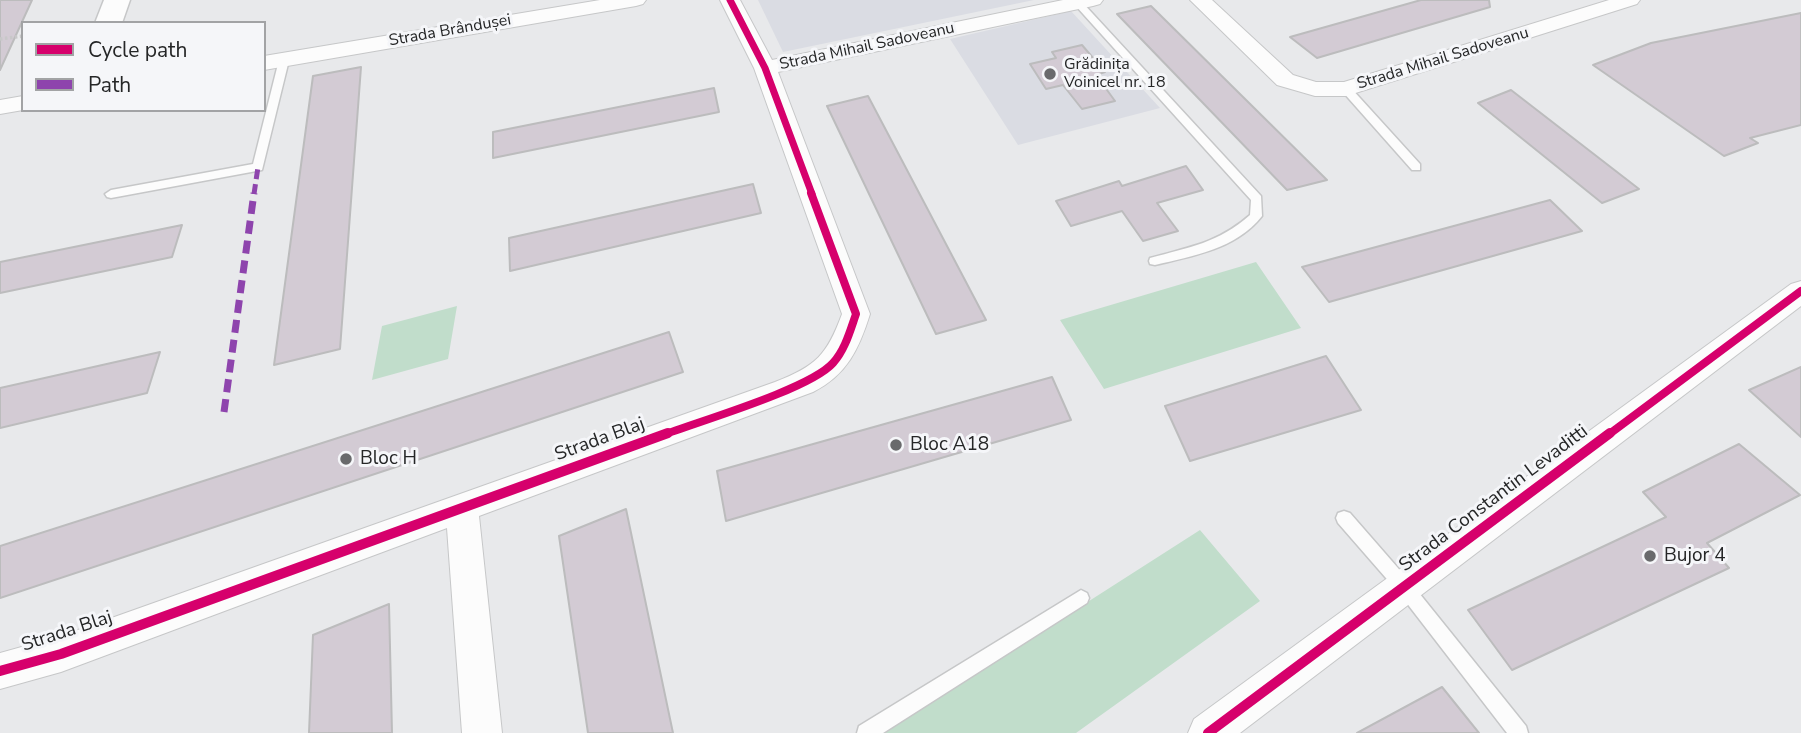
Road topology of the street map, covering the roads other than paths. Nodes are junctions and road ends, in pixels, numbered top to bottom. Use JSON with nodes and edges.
{"nodes":[{"id":1,"x":117,"y":0,"type":"edge"},
{"id":2,"x":636,"y":0,"type":"edge"},
{"id":3,"x":730,"y":0,"type":"edge"},
{"id":4,"x":1200,"y":0,"type":"edge"},
{"id":5,"x":1630,"y":0,"type":"edge"},
{"id":6,"x":1085,"y":2,"type":"edge"},
{"id":7,"x":109,"y":21,"type":"edge"},
{"id":8,"x":274,"y":61,"type":"edge"},
{"id":9,"x":765,"y":68,"type":"junction"},
{"id":10,"x":1346,"y":89,"type":"junction"},
{"id":11,"x":21,"y":103,"type":"edge"},
{"id":12,"x":0,"y":107,"type":"edge"},
{"id":13,"x":1416,"y":167,"type":"dead end"},
{"id":14,"x":111,"y":194,"type":"dead end"},
{"id":15,"x":1155,"y":261,"type":"dead end"},
{"id":16,"x":1801,"y":291,"type":"edge"},
{"id":17,"x":462,"y":509,"type":"junction"},
{"id":18,"x":1344,"y":518,"type":"dead end"},
{"id":19,"x":1405,"y":588,"type":"junction"},
{"id":20,"x":1081,"y":598,"type":"dead end"},
{"id":21,"x":0,"y":671,"type":"edge"},
{"id":22,"x":482,"y":733,"type":"edge"},
{"id":23,"x":866,"y":733,"type":"edge"},
{"id":24,"x":1208,"y":733,"type":"edge"},
{"id":25,"x":1519,"y":733,"type":"edge"}],
"edges":[{"from":1,"to":7,"type":"street"},
{"from":2,"to":8,"type":"street","name":"Strada Brândușei"},
{"from":3,"to":9,"type":"street","name":"Strada Blaj"},
{"from":4,"to":10,"type":"street","name":"Strada Mihail Sadoveanu"},
{"from":5,"to":10,"type":"street","name":"Strada Mihail Sadoveanu"},
{"from":6,"to":9,"type":"street","name":"Strada Mihail Sadoveanu"},
{"from":6,"to":15,"type":"lane"},
{"from":8,"to":14,"type":"lane"},
{"from":9,"to":17,"type":"street","name":"Strada Blaj"},
{"from":10,"to":13,"type":"lane"},
{"from":11,"to":12,"type":"street"},
{"from":16,"to":19,"type":"street","name":"Strada Constantin Levaditti"},
{"from":17,"to":21,"type":"street","name":"Strada Blaj"},
{"from":17,"to":22,"type":"street"},
{"from":18,"to":19,"type":"lane"},
{"from":19,"to":24,"type":"street","name":"Strada Constantin Levaditti"},
{"from":19,"to":25,"type":"lane"},
{"from":20,"to":23,"type":"lane"}]}
